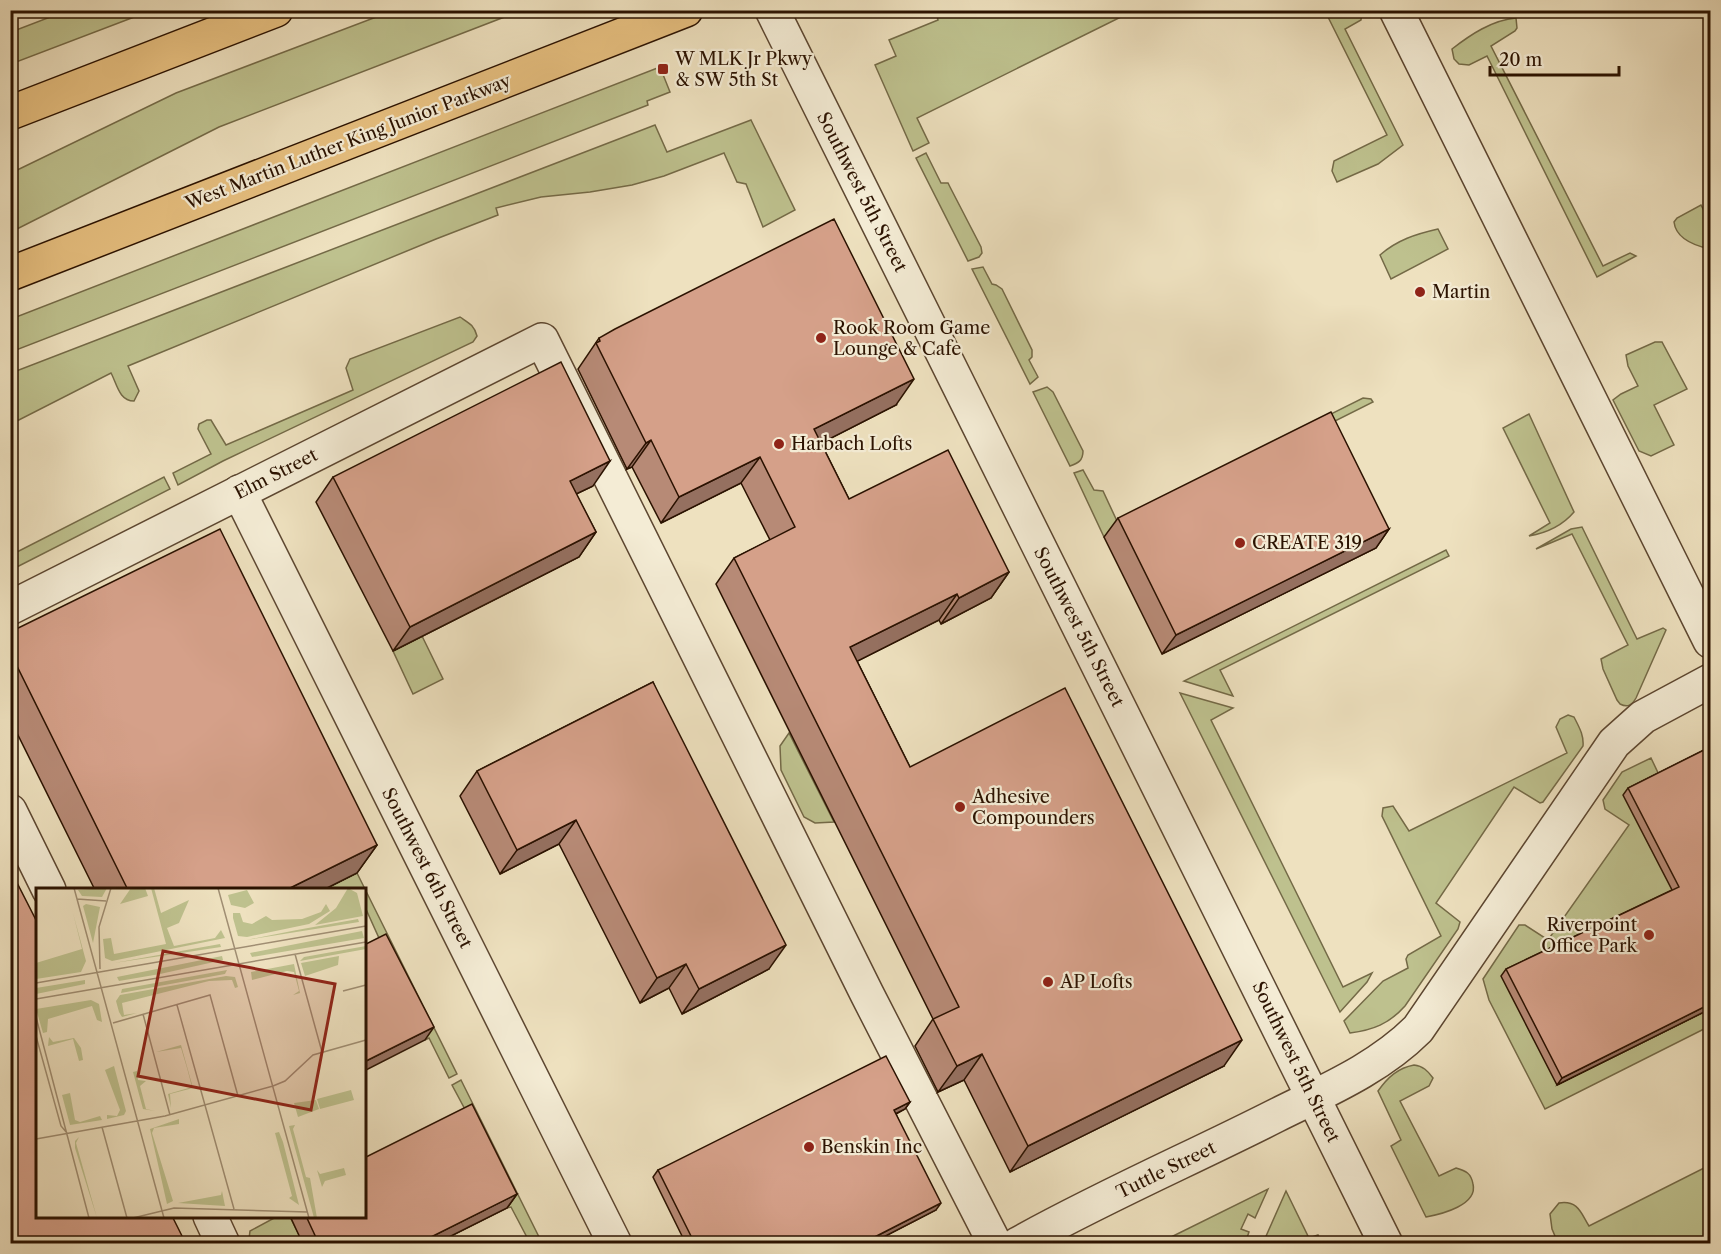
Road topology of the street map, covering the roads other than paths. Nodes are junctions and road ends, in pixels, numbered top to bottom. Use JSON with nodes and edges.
{"nodes":[{"id":1,"x":276,"y":10,"type":"edge"},
{"id":2,"x":687,"y":10,"type":"edge"},
{"id":3,"x":772,"y":10,"type":"edge"},
{"id":4,"x":1396,"y":10,"type":"edge"},
{"id":5,"x":10,"y":112,"type":"edge"},
{"id":6,"x":10,"y":274,"type":"edge"},
{"id":7,"x":239,"y":492,"type":"junction"},
{"id":8,"x":10,"y":608,"type":"edge"},
{"id":9,"x":1710,"y":641,"type":"edge"},
{"id":10,"x":1710,"y":681,"type":"edge"},
{"id":11,"x":10,"y":811,"type":"edge"},
{"id":12,"x":48,"y":888,"type":"edge"},
{"id":13,"x":1314,"y":1097,"type":"junction"},
{"id":14,"x":211,"y":1218,"type":"edge"},
{"id":15,"x":223,"y":1244,"type":"edge"},
{"id":16,"x":615,"y":1244,"type":"edge"},
{"id":17,"x":995,"y":1244,"type":"edge"},
{"id":18,"x":1018,"y":1244,"type":"edge"},
{"id":19,"x":1386,"y":1244,"type":"edge"}],
"edges":[{"from":1,"to":5,"type":"main road"},
{"from":2,"to":6,"type":"main road","name":"West Martin Luther King Junior Parkway"},
{"from":3,"to":13,"type":"street","name":"Southwest 5th Street"},
{"from":4,"to":9,"type":"street"},
{"from":7,"to":8,"type":"street","name":"Elm Street"},
{"from":7,"to":16,"type":"street","name":"Southwest 6th Street"},
{"from":7,"to":17,"type":"street","name":"Elm Street"},
{"from":10,"to":13,"type":"street","name":"Tuttle Street"},
{"from":11,"to":12,"type":"street"},
{"from":13,"to":18,"type":"street","name":"Tuttle Street"},
{"from":13,"to":19,"type":"street","name":"Southwest 5th Street"},
{"from":14,"to":15,"type":"street"}]}
